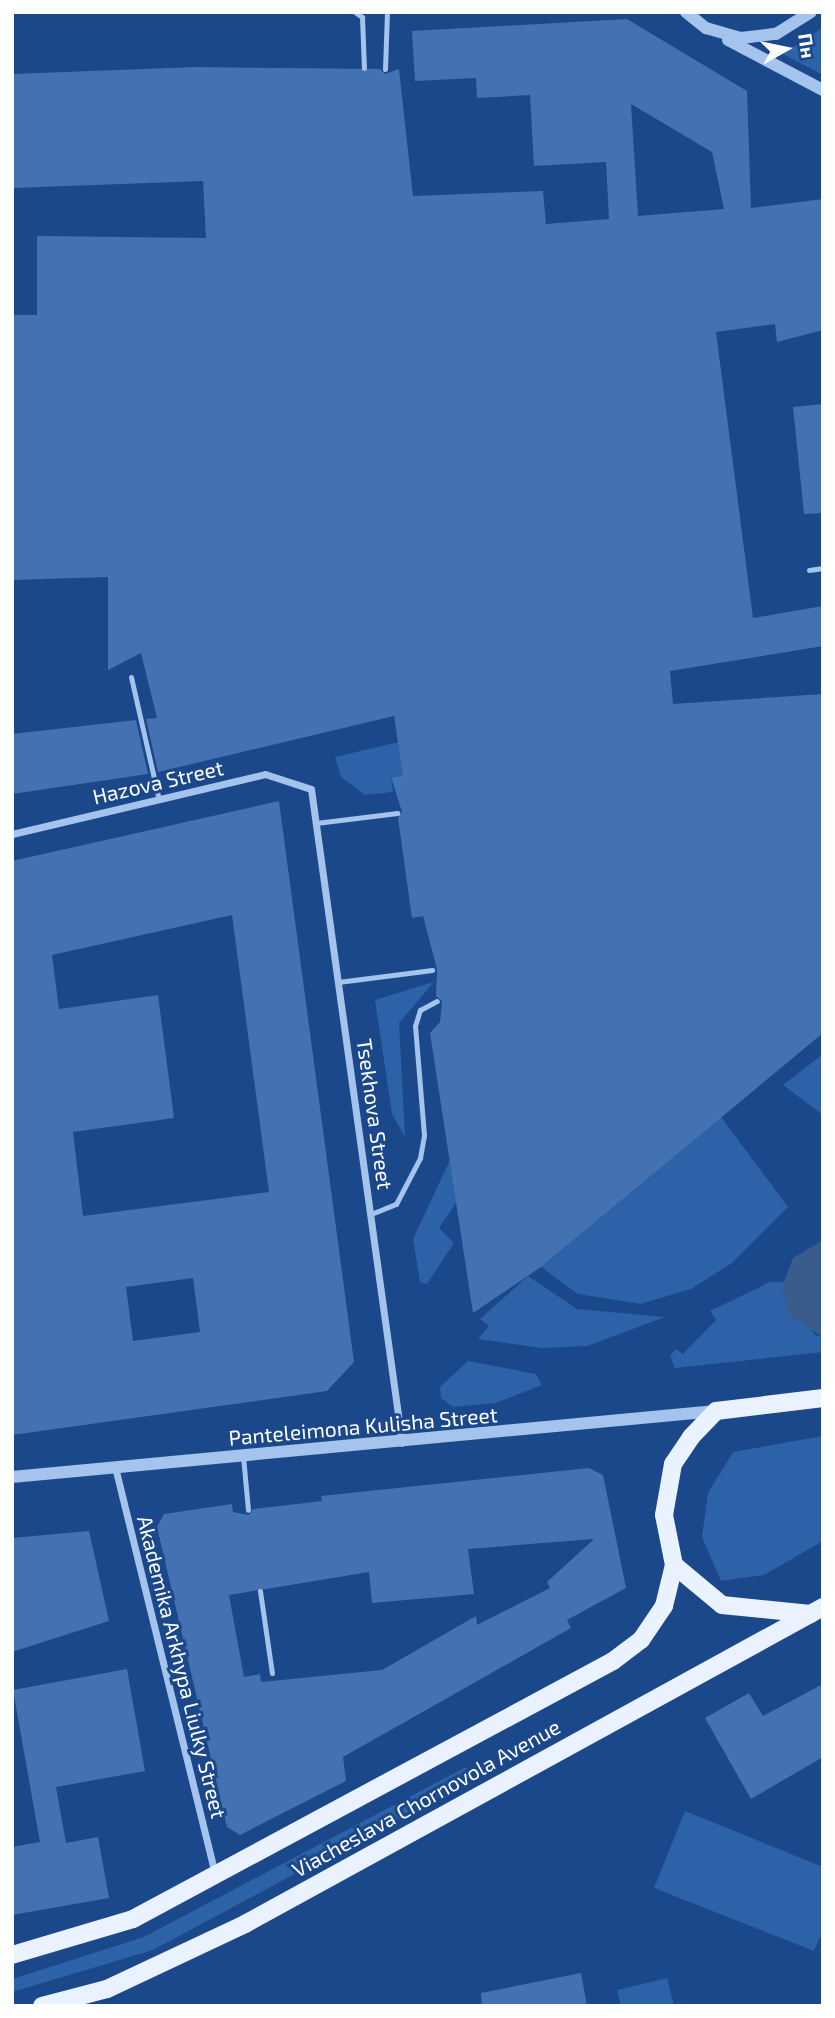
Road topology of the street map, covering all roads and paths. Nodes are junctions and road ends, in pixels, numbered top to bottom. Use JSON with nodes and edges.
{"nodes":[{"id":1,"x":355,"y":12,"type":"edge"},
{"id":2,"x":387,"y":12,"type":"edge"},
{"id":3,"x":686,"y":12,"type":"edge"},
{"id":4,"x":811,"y":12,"type":"edge"},
{"id":5,"x":706,"y":28,"type":"junction"},
{"id":6,"x":364,"y":68,"type":"dead end"},
{"id":7,"x":385,"y":69,"type":"dead end"},
{"id":8,"x":823,"y":90,"type":"edge"},
{"id":9,"x":823,"y":568,"type":"edge"},
{"id":10,"x":809,"y":570,"type":"dead end"},
{"id":11,"x":131,"y":677,"type":"dead end"},
{"id":12,"x":311,"y":789,"type":"joint"},
{"id":13,"x":159,"y":800,"type":"junction"},
{"id":14,"x":397,"y":813,"type":"dead end"},
{"id":15,"x":316,"y":823,"type":"junction"},
{"id":16,"x":12,"y":834,"type":"edge"},
{"id":17,"x":432,"y":970,"type":"dead end"},
{"id":18,"x":338,"y":982,"type":"junction"},
{"id":19,"x":437,"y":1001,"type":"dead end"},
{"id":20,"x":371,"y":1214,"type":"junction"},
{"id":21,"x":823,"y":1398,"type":"edge"},
{"id":22,"x":716,"y":1411,"type":"junction"},
{"id":23,"x":402,"y":1444,"type":"junction"},
{"id":24,"x":243,"y":1456,"type":"junction"},
{"id":25,"x":115,"y":1466,"type":"junction"},
{"id":26,"x":12,"y":1477,"type":"edge"},
{"id":27,"x":248,"y":1510,"type":"dead end"},
{"id":28,"x":674,"y":1564,"type":"junction"},
{"id":29,"x":260,"y":1591,"type":"dead end"},
{"id":30,"x":817,"y":1611,"type":"edge"},
{"id":31,"x":272,"y":1673,"type":"dead end"},
{"id":32,"x":215,"y":1876,"type":"junction"},
{"id":33,"x":12,"y":1955,"type":"edge"},
{"id":34,"x":49,"y":2005,"type":"edge"}],
"edges":[{"from":1,"to":6,"type":"lane"},
{"from":2,"to":7,"type":"lane"},
{"from":3,"to":5,"type":"street"},
{"from":4,"to":5,"type":"street"},
{"from":5,"to":8,"type":"street"},
{"from":9,"to":10,"type":"lane"},
{"from":11,"to":13,"type":"lane"},
{"from":12,"to":13,"type":"street","name":"Hazova Street"},
{"from":12,"to":15,"type":"street","name":"Tsekhova Street"},
{"from":13,"to":16,"type":"street","name":"Hazova Street"},
{"from":14,"to":15,"type":"lane"},
{"from":15,"to":18,"type":"street","name":"Tsekhova Street"},
{"from":17,"to":18,"type":"lane"},
{"from":18,"to":20,"type":"street","name":"Tsekhova Street"},
{"from":19,"to":20,"type":"lane"},
{"from":20,"to":23,"type":"street","name":"Tsekhova Street"},
{"from":21,"to":22,"type":"main road"},
{"from":22,"to":23,"type":"street","name":"Panteleimona Kulisha Street"},
{"from":22,"to":28,"type":"main road"},
{"from":23,"to":24,"type":"street","name":"Panteleimona Kulisha Street"},
{"from":24,"to":25,"type":"street","name":"Panteleimona Kulisha Street"},
{"from":24,"to":27,"type":"lane"},
{"from":25,"to":26,"type":"street","name":"Panteleimona Kulisha Street"},
{"from":25,"to":32,"type":"street","name":"Akademika Arkhypa Liulky Street"},
{"from":28,"to":30,"type":"main road"},
{"from":28,"to":32,"type":"main road","name":"Viacheslava Chornovola Avenue"},
{"from":29,"to":31,"type":"lane"},
{"from":30,"to":34,"type":"main road","name":"Viacheslava Chornovola Avenue"},
{"from":32,"to":33,"type":"main road","name":"Viacheslava Chornovola Avenue"}]}
